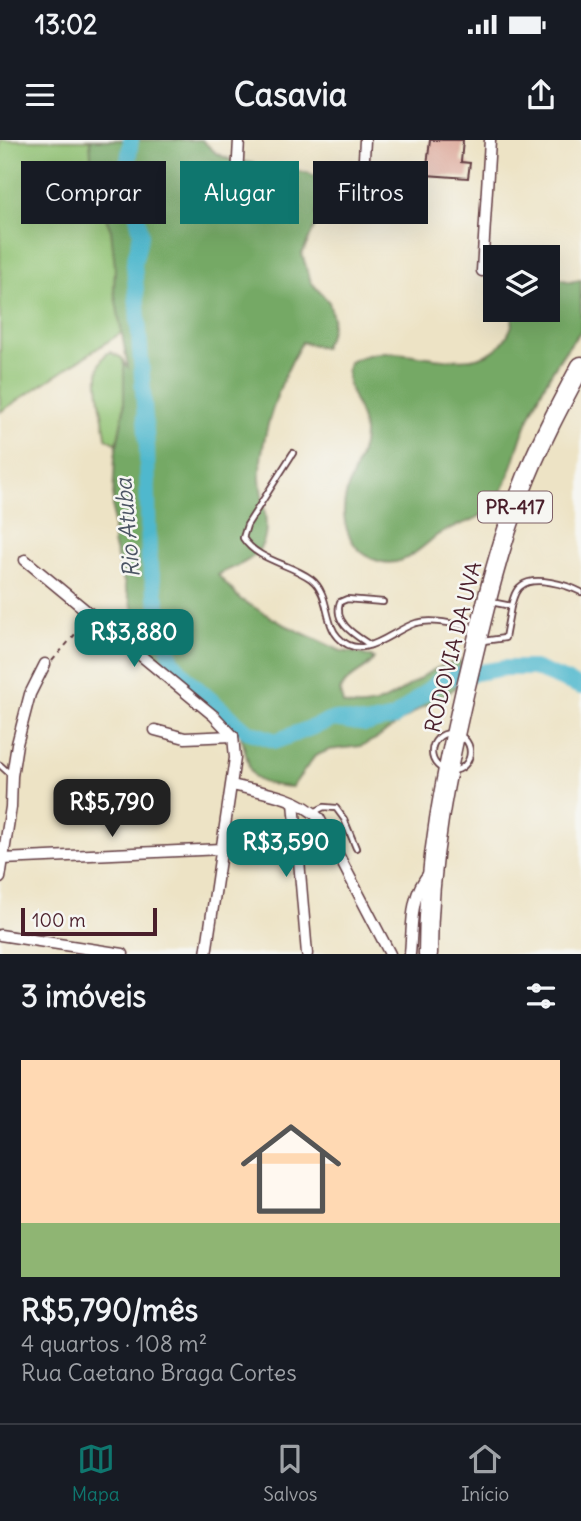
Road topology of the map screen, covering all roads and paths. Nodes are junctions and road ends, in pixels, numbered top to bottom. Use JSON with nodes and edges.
{"nodes":[{"id":1,"x":239,"y":140,"type":"edge"},
{"id":2,"x":365,"y":140,"type":"edge"},
{"id":3,"x":491,"y":140,"type":"edge"},
{"id":4,"x":238,"y":161,"type":"edge"},
{"id":5,"x":364,"y":161,"type":"edge"},
{"id":6,"x":482,"y":271,"type":"dead end"},
{"id":7,"x":581,"y":366,"type":"edge"},
{"id":8,"x":293,"y":453,"type":"dead end"},
{"id":9,"x":25,"y":560,"type":"dead end"},
{"id":10,"x":581,"y":592,"type":"edge"},
{"id":11,"x":383,"y":602,"type":"dead end"},
{"id":12,"x":487,"y":602,"type":"junction"},
{"id":13,"x":511,"y":606,"type":"junction"},
{"id":14,"x":97,"y":618,"type":"junction"},
{"id":15,"x":477,"y":642,"type":"junction"},
{"id":16,"x":373,"y":646,"type":"junction"},
{"id":17,"x":46,"y":664,"type":"joint"},
{"id":18,"x":155,"y":730,"type":"dead end"},
{"id":19,"x":233,"y":736,"type":"junction"},
{"id":20,"x":0,"y":765,"type":"edge"},
{"id":21,"x":12,"y":776,"type":"junction"},
{"id":22,"x":232,"y":785,"type":"junction"},
{"id":23,"x":294,"y":802,"type":"junction"},
{"id":24,"x":313,"y":812,"type":"junction"},
{"id":25,"x":356,"y":848,"type":"dead end"},
{"id":26,"x":222,"y":849,"type":"junction"},
{"id":27,"x":3,"y":859,"type":"junction"},
{"id":28,"x":432,"y":869,"type":"junction"},
{"id":29,"x":0,"y":878,"type":"edge"},
{"id":30,"x":0,"y":935,"type":"edge"},
{"id":31,"x":123,"y":954,"type":"edge"},
{"id":32,"x":206,"y":954,"type":"edge"},
{"id":33,"x":307,"y":954,"type":"edge"},
{"id":34,"x":390,"y":954,"type":"edge"},
{"id":35,"x":410,"y":954,"type":"edge"},
{"id":36,"x":428,"y":954,"type":"edge"}],
"edges":[{"from":1,"to":4,"type":"street"},
{"from":2,"to":5,"type":"street"},
{"from":3,"to":6,"type":"street"},
{"from":7,"to":12,"type":"highway","name":"RODOVIA DA UVA","number":"PR-417"},
{"from":8,"to":16,"type":"lane"},
{"from":9,"to":14,"type":"street"},
{"from":10,"to":13,"type":"lane"},
{"from":11,"to":16,"type":"lane"},
{"from":12,"to":13,"type":"lane"},
{"from":12,"to":15,"type":"highway","name":"RODOVIA DA UVA","number":"PR-417"},
{"from":13,"to":15,"type":"lane"},
{"from":14,"to":17,"type":"path"},
{"from":14,"to":19,"type":"street"},
{"from":15,"to":16,"type":"lane"},
{"from":15,"to":28,"type":"highway","name":"RODOVIA DA UVA","number":"PR-417"},
{"from":17,"to":21,"type":"street"},
{"from":18,"to":19,"type":"street"},
{"from":19,"to":22,"type":"street"},
{"from":20,"to":21,"type":"lane"},
{"from":21,"to":27,"type":"street"},
{"from":22,"to":23,"type":"street"},
{"from":22,"to":26,"type":"street"},
{"from":23,"to":24,"type":"street"},
{"from":23,"to":33,"type":"street"},
{"from":24,"to":25,"type":"lane"},
{"from":24,"to":34,"type":"street"},
{"from":26,"to":27,"type":"street"},
{"from":26,"to":32,"type":"street"},
{"from":27,"to":29,"type":"street"},
{"from":28,"to":35,"type":"street"},
{"from":28,"to":36,"type":"highway","name":"RODOVIA DA UVA","number":"PR-417"},
{"from":30,"to":31,"type":"street"}]}
